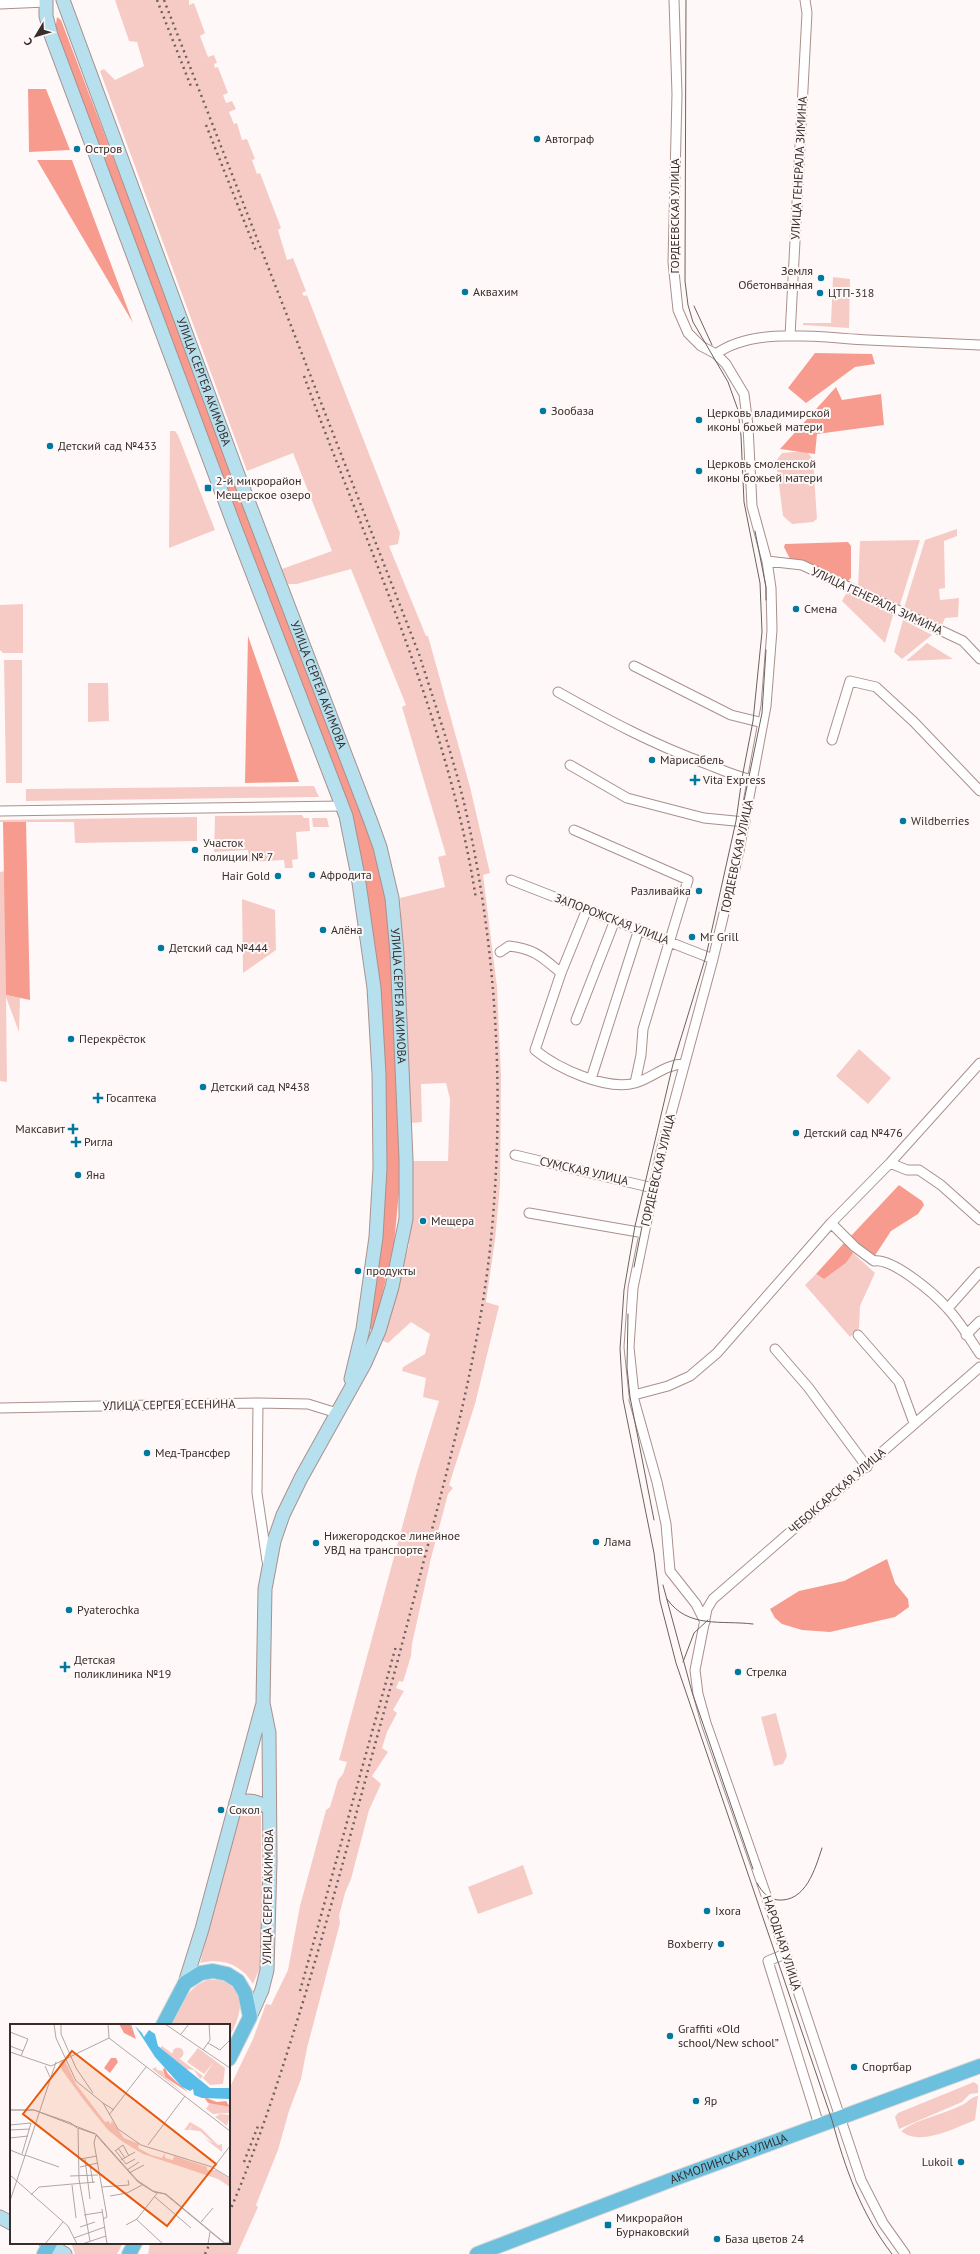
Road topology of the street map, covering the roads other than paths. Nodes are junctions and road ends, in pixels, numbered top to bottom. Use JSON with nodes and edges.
{"nodes":[{"id":1,"x":48,"y":0,"type":"edge"},
{"id":2,"x":64,"y":0,"type":"edge"},
{"id":3,"x":674,"y":0,"type":"edge"},
{"id":4,"x":805,"y":0,"type":"edge"},
{"id":5,"x":0,"y":3,"type":"edge"},
{"id":6,"x":790,"y":336,"type":"junction"},
{"id":7,"x":980,"y":345,"type":"edge"},
{"id":8,"x":716,"y":354,"type":"junction"},
{"id":9,"x":767,"y":561,"type":"junction"},
{"id":10,"x":980,"y":659,"type":"edge"},
{"id":11,"x":634,"y":666,"type":"dead end"},
{"id":12,"x":558,"y":692,"type":"dead end"},
{"id":13,"x":763,"y":723,"type":"junction"},
{"id":14,"x":832,"y":740,"type":"dead end"},
{"id":15,"x":570,"y":764,"type":"dead end"},
{"id":16,"x":753,"y":780,"type":"junction"},
{"id":17,"x":980,"y":791,"type":"edge"},
{"id":18,"x":343,"y":806,"type":"junction"},
{"id":19,"x":0,"y":811,"type":"edge"},
{"id":20,"x":745,"y":822,"type":"junction"},
{"id":21,"x":574,"y":830,"type":"dead end"},
{"id":22,"x":511,"y":880,"type":"dead end"},
{"id":23,"x":587,"y":909,"type":"junction"},
{"id":24,"x":615,"y":920,"type":"junction"},
{"id":25,"x":639,"y":929,"type":"junction"},
{"id":26,"x":671,"y":941,"type":"junction"},
{"id":27,"x":500,"y":952,"type":"dead end"},
{"id":28,"x":713,"y":959,"type":"junction"},
{"id":29,"x":561,"y":973,"type":"junction"},
{"id":30,"x":576,"y":1020,"type":"dead end"},
{"id":31,"x":980,"y":1063,"type":"edge"},
{"id":32,"x":684,"y":1064,"type":"junction"},
{"id":33,"x":591,"y":1079,"type":"junction"},
{"id":34,"x":635,"y":1083,"type":"junction"},
{"id":35,"x":515,"y":1155,"type":"dead end"},
{"id":36,"x":890,"y":1163,"type":"junction"},
{"id":37,"x":653,"y":1188,"type":"junction"},
{"id":38,"x":529,"y":1213,"type":"dead end"},
{"id":39,"x":978,"y":1214,"type":"edge"},
{"id":40,"x":831,"y":1223,"type":"junction"},
{"id":41,"x":644,"y":1233,"type":"junction"},
{"id":42,"x":980,"y":1272,"type":"edge"},
{"id":43,"x":948,"y":1308,"type":"junction"},
{"id":44,"x":980,"y":1321,"type":"edge"},
{"id":45,"x":363,"y":1329,"type":"junction"},
{"id":46,"x":377,"y":1334,"type":"junction"},
{"id":47,"x":858,"y":1335,"type":"dead end"},
{"id":48,"x":966,"y":1335,"type":"junction"},
{"id":49,"x":776,"y":1349,"type":"dead end"},
{"id":50,"x":980,"y":1354,"type":"edge"},
{"id":51,"x":980,"y":1367,"type":"edge"},
{"id":52,"x":347,"y":1392,"type":"junction"},
{"id":53,"x":634,"y":1398,"type":"junction"},
{"id":54,"x":258,"y":1403,"type":"junction"},
{"id":55,"x":0,"y":1408,"type":"edge"},
{"id":56,"x":337,"y":1413,"type":"junction"},
{"id":57,"x":914,"y":1423,"type":"junction"},
{"id":58,"x":866,"y":1467,"type":"junction"},
{"id":59,"x":268,"y":1566,"type":"junction"},
{"id":60,"x":705,"y":1622,"type":"junction"},
{"id":61,"x":263,"y":1703,"type":"junction"},
{"id":62,"x":236,"y":1803,"type":"junction"},
{"id":63,"x":269,"y":1808,"type":"junction"},
{"id":64,"x":785,"y":1954,"type":"junction"},
{"id":65,"x":185,"y":1983,"type":"junction"},
{"id":66,"x":250,"y":2017,"type":"junction"},
{"id":67,"x":164,"y":2024,"type":"edge"},
{"id":68,"x":230,"y":2057,"type":"edge"},
{"id":69,"x":980,"y":2066,"type":"edge"},
{"id":70,"x":840,"y":2117,"type":"junction"},
{"id":71,"x":819,"y":2125,"type":"junction"},
{"id":72,"x":0,"y":2217,"type":"edge"},
{"id":73,"x":10,"y":2222,"type":"edge"},
{"id":74,"x":68,"y":2244,"type":"edge"},
{"id":75,"x":134,"y":2244,"type":"edge"},
{"id":76,"x":141,"y":2244,"type":"edge"},
{"id":77,"x":47,"y":2246,"type":"edge"},
{"id":78,"x":65,"y":2254,"type":"edge"},
{"id":79,"x":71,"y":2254,"type":"edge"},
{"id":80,"x":129,"y":2254,"type":"edge"},
{"id":81,"x":140,"y":2254,"type":"edge"},
{"id":82,"x":477,"y":2254,"type":"edge"},
{"id":83,"x":905,"y":2254,"type":"edge"}],
"edges":[{"from":1,"to":5,"type":"street"},
{"from":1,"to":18,"type":"main road","name":"УЛИЦА СЕРГЕЯ АКИМОВА"},
{"from":2,"to":46,"type":"main road","name":"УЛИЦА СЕРГЕЯ АКИМОВА"},
{"from":3,"to":8,"type":"street","name":"ГОРДЕЕВСКАЯ УЛИЦА"},
{"from":4,"to":6,"type":"street","name":"УЛИЦА ГЕНЕРАЛА ЗИМИНА"},
{"from":6,"to":7,"type":"street"},
{"from":6,"to":8,"type":"street"},
{"from":8,"to":9,"type":"street","name":"ГОРДЕЕВСКАЯ УЛИЦА"},
{"from":9,"to":10,"type":"street","name":"УЛИЦА ГЕНЕРАЛА ЗИМИНА"},
{"from":9,"to":13,"type":"street","name":"ГОРДЕЕВСКАЯ УЛИЦА"},
{"from":11,"to":13,"type":"street"},
{"from":12,"to":16,"type":"street"},
{"from":13,"to":16,"type":"street","name":"ГОРДЕЕВСКАЯ УЛИЦА"},
{"from":14,"to":17,"type":"street"},
{"from":15,"to":20,"type":"street"},
{"from":16,"to":20,"type":"street","name":"ГОРДЕЕВСКАЯ УЛИЦА"},
{"from":18,"to":19,"type":"street"},
{"from":18,"to":45,"type":"main road","name":"УЛИЦА СЕРГЕЯ АКИМОВА"},
{"from":20,"to":28,"type":"street","name":"ГОРДЕЕВСКАЯ УЛИЦА"},
{"from":21,"to":26,"type":"street"},
{"from":22,"to":23,"type":"street","name":"ЗАПОРОЖСКАЯ УЛИЦА"},
{"from":23,"to":24,"type":"street","name":"ЗАПОРОЖСКАЯ УЛИЦА"},
{"from":23,"to":29,"type":"street"},
{"from":24,"to":25,"type":"street","name":"ЗАПОРОЖСКАЯ УЛИЦА"},
{"from":24,"to":30,"type":"street"},
{"from":25,"to":26,"type":"street","name":"ЗАПОРОЖСКАЯ УЛИЦА"},
{"from":25,"to":33,"type":"street"},
{"from":26,"to":28,"type":"street","name":"ЗАПОРОЖСКАЯ УЛИЦА"},
{"from":26,"to":34,"type":"street"},
{"from":27,"to":29,"type":"street"},
{"from":28,"to":32,"type":"street","name":"ГОРДЕЕВСКАЯ УЛИЦА"},
{"from":29,"to":33,"type":"street"},
{"from":31,"to":36,"type":"street"},
{"from":32,"to":34,"type":"street"},
{"from":32,"to":37,"type":"street","name":"ГОРДЕЕВСКАЯ УЛИЦА"},
{"from":33,"to":34,"type":"street"},
{"from":35,"to":37,"type":"street","name":"СУМСКАЯ УЛИЦА"},
{"from":36,"to":39,"type":"street"},
{"from":36,"to":40,"type":"street"},
{"from":37,"to":41,"type":"street","name":"ГОРДЕЕВСКАЯ УЛИЦА"},
{"from":38,"to":41,"type":"street"},
{"from":40,"to":43,"type":"street"},
{"from":40,"to":53,"type":"street"},
{"from":41,"to":53,"type":"street","name":"ГОРДЕЕВСКАЯ УЛИЦА"},
{"from":42,"to":43,"type":"street"},
{"from":43,"to":48,"type":"street"},
{"from":44,"to":48,"type":"street"},
{"from":45,"to":46,"type":"main road"},
{"from":45,"to":52,"type":"main road","name":"УЛИЦА СЕРГЕЯ АКИМОВА"},
{"from":46,"to":52,"type":"main road","name":"УЛИЦА СЕРГЕЯ АКИМОВА"},
{"from":47,"to":57,"type":"street"},
{"from":48,"to":50,"type":"street"},
{"from":49,"to":58,"type":"street"},
{"from":51,"to":57,"type":"street","name":"ЧЕБОКСАРСКАЯ УЛИЦА"},
{"from":52,"to":56,"type":"main road","name":"УЛИЦА СЕРГЕЯ АКИМОВА"},
{"from":53,"to":60,"type":"street","name":"ГОРДЕЕВСКАЯ УЛИЦА"},
{"from":54,"to":55,"type":"street","name":"УЛИЦА СЕРГЕЯ ЕСЕНИНА"},
{"from":54,"to":56,"type":"street","name":"УЛИЦА СЕРГЕЯ ЕСЕНИНА"},
{"from":54,"to":59,"type":"street"},
{"from":56,"to":59,"type":"main road","name":"УЛИЦА СЕРГЕЯ АКИМОВА"},
{"from":57,"to":58,"type":"street","name":"ЧЕБОКСАРСКАЯ УЛИЦА"},
{"from":58,"to":60,"type":"street","name":"ЧЕБОКСАРСКАЯ УЛИЦА"},
{"from":59,"to":61,"type":"main road","name":"УЛИЦА СЕРГЕЯ АКИМОВА"},
{"from":60,"to":64,"type":"street","name":"НАРОДНАЯ УЛИЦА"},
{"from":61,"to":62,"type":"main road","name":"УЛИЦА СЕРГЕЯ АКИМОВА"},
{"from":61,"to":63,"type":"main road","name":"УЛИЦА СЕРГЕЯ АКИМОВА"},
{"from":62,"to":63,"type":"main road"},
{"from":62,"to":65,"type":"main road","name":"УЛИЦА СЕРГЕЯ АКИМОВА"},
{"from":63,"to":66,"type":"main road","name":"УЛИЦА СЕРГЕЯ АКИМОВА"},
{"from":64,"to":70,"type":"street","name":"НАРОДНАЯ УЛИЦА"},
{"from":64,"to":71,"type":"street"},
{"from":65,"to":66,"type":"main road"},
{"from":65,"to":67,"type":"main road","name":"УЛИЦА СЕРГЕЯ АКИМОВА"},
{"from":66,"to":68,"type":"main road","name":"УЛИЦА СЕРГЕЯ АКИМОВА"},
{"from":69,"to":70,"type":"main road","name":"АКМОЛИНСКАЯ УЛИЦА"},
{"from":70,"to":71,"type":"main road","name":"АКМОЛИНСКАЯ УЛИЦА"},
{"from":70,"to":83,"type":"street","name":"НАРОДНАЯ УЛИЦА"},
{"from":71,"to":82,"type":"main road","name":"АКМОЛИНСКАЯ УЛИЦА"},
{"from":72,"to":73,"type":"main road"},
{"from":74,"to":79,"type":"main road"},
{"from":75,"to":80,"type":"main road"},
{"from":76,"to":81,"type":"main road"},
{"from":77,"to":78,"type":"main road"}]}
